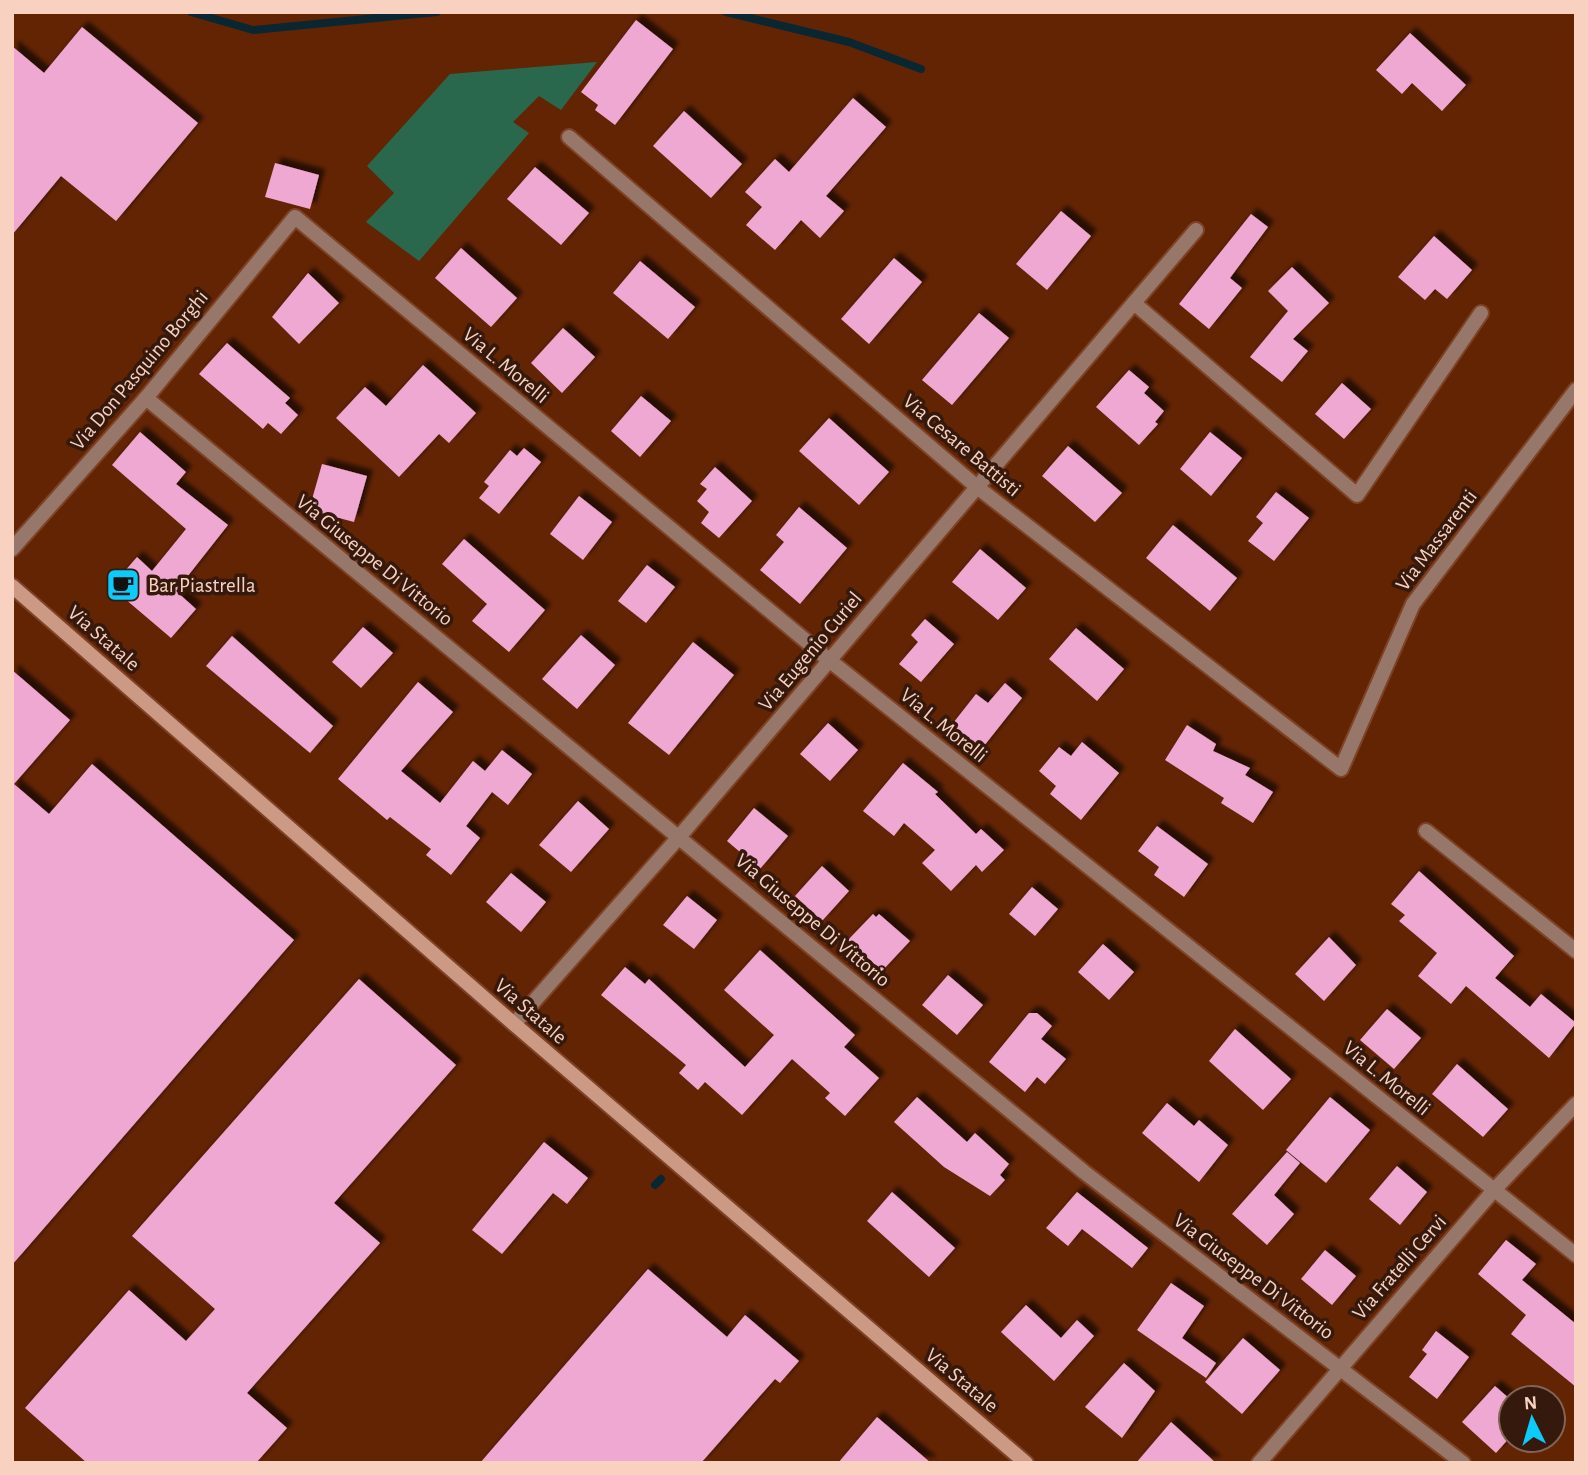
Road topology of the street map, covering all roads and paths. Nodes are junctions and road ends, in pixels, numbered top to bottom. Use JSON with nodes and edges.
{"nodes":[{"id":1,"x":569,"y":137,"type":"dead end"},
{"id":2,"x":295,"y":217,"type":"joint"},
{"id":3,"x":1196,"y":230,"type":"dead end"},
{"id":4,"x":1135,"y":303,"type":"junction"},
{"id":5,"x":1481,"y":313,"type":"dead end"},
{"id":6,"x":1576,"y":390,"type":"edge"},
{"id":7,"x":146,"y":398,"type":"junction"},
{"id":8,"x":977,"y":487,"type":"junction"},
{"id":9,"x":12,"y":549,"type":"edge"},
{"id":10,"x":12,"y":586,"type":"edge"},
{"id":11,"x":830,"y":660,"type":"junction"},
{"id":12,"x":1341,"y":769,"type":"joint"},
{"id":13,"x":1426,"y":831,"type":"dead end"},
{"id":14,"x":679,"y":837,"type":"junction"},
{"id":15,"x":1576,"y":951,"type":"edge"},
{"id":16,"x":514,"y":1024,"type":"junction"},
{"id":17,"x":1576,"y":1104,"type":"edge"},
{"id":18,"x":1494,"y":1190,"type":"junction"},
{"id":19,"x":1576,"y":1255,"type":"edge"},
{"id":20,"x":1339,"y":1367,"type":"junction"},
{"id":21,"x":1026,"y":1463,"type":"edge"},
{"id":22,"x":1259,"y":1463,"type":"edge"},
{"id":23,"x":1463,"y":1463,"type":"edge"}],
"edges":[{"from":1,"to":8,"type":"street","name":"Via Cesare Battisti"},
{"from":2,"to":7,"type":"street","name":"Via Don Pasquino Borghi"},
{"from":2,"to":11,"type":"street","name":"Via L. Morelli"},
{"from":3,"to":4,"type":"street","name":"Via Eugenio Curiel"},
{"from":4,"to":5,"type":"street"},
{"from":4,"to":8,"type":"street","name":"Via Eugenio Curiel"},
{"from":6,"to":12,"type":"street","name":"Via Massarenti"},
{"from":7,"to":9,"type":"street","name":"Via Don Pasquino Borghi"},
{"from":7,"to":14,"type":"street","name":"Via Giuseppe Di Vittorio"},
{"from":8,"to":11,"type":"street","name":"Via Eugenio Curiel"},
{"from":8,"to":12,"type":"street","name":"Via Cesare Battisti"},
{"from":10,"to":16,"type":"main road","name":"Via Statale"},
{"from":11,"to":14,"type":"street","name":"Via Eugenio Curiel"},
{"from":11,"to":18,"type":"street","name":"Via L. Morelli"},
{"from":13,"to":15,"type":"street"},
{"from":14,"to":16,"type":"street","name":"Via Eugenio Curiel"},
{"from":14,"to":20,"type":"street","name":"Via Giuseppe Di Vittorio"},
{"from":16,"to":21,"type":"main road","name":"Via Statale"},
{"from":17,"to":18,"type":"street","name":"Via Fratelli Cervi"},
{"from":18,"to":19,"type":"street","name":"Via L. Morelli"},
{"from":18,"to":20,"type":"street","name":"Via Fratelli Cervi"},
{"from":20,"to":22,"type":"street","name":"Via Fratelli Cervi"},
{"from":20,"to":23,"type":"street","name":"Via Giuseppe Di Vittorio"}]}
